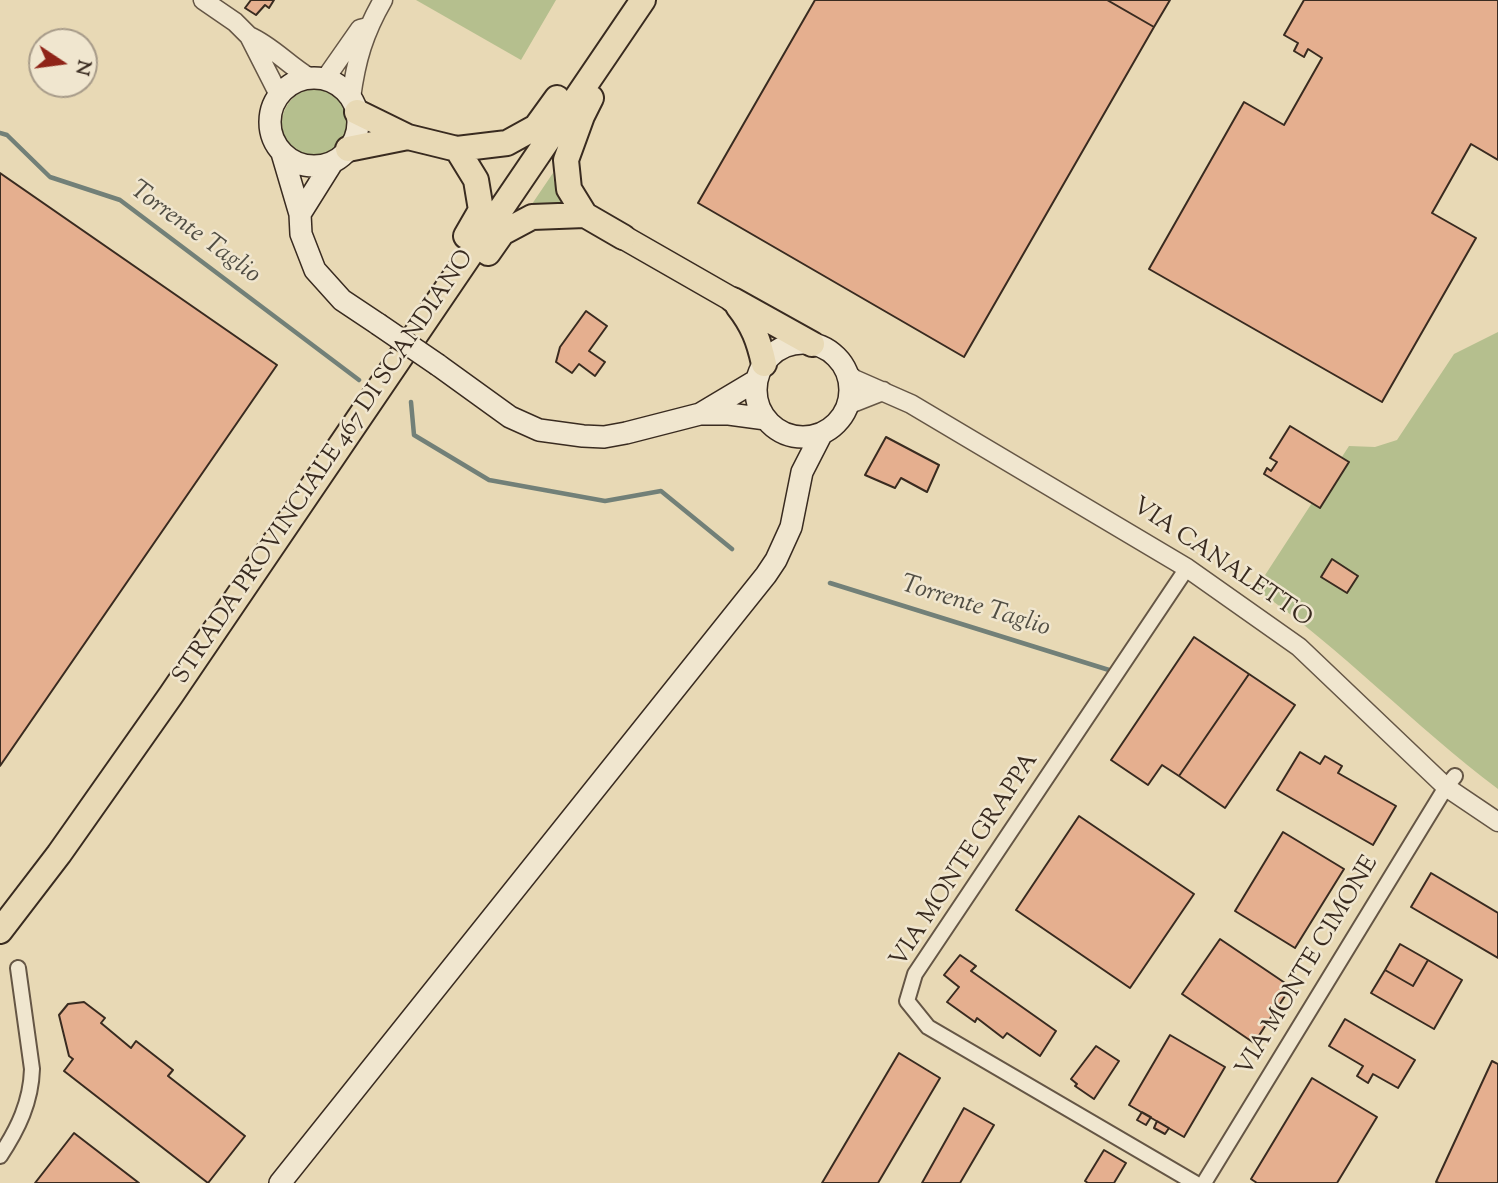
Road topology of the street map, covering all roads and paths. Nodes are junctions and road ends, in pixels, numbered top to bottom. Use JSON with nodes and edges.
{"nodes":[{"id":1,"x":203,"y":0,"type":"edge"},
{"id":2,"x":383,"y":0,"type":"edge"},
{"id":3,"x":638,"y":0,"type":"edge"},
{"id":4,"x":645,"y":0,"type":"edge"},
{"id":5,"x":368,"y":27,"type":"junction"},
{"id":6,"x":249,"y":36,"type":"junction"},
{"id":7,"x":318,"y":78,"type":"junction"},
{"id":8,"x":279,"y":95,"type":"junction"},
{"id":9,"x":354,"y":105,"type":"junction"},
{"id":10,"x":408,"y":137,"type":"junction"},
{"id":11,"x":457,"y":149,"type":"junction"},
{"id":12,"x":282,"y":153,"type":"junction"},
{"id":13,"x":340,"y":156,"type":"junction"},
{"id":14,"x":300,"y":214,"type":"junction"},
{"id":15,"x":585,"y":215,"type":"junction"},
{"id":16,"x":623,"y":237,"type":"joint"},
{"id":17,"x":733,"y":300,"type":"junction"},
{"id":18,"x":812,"y":344,"type":"junction"},
{"id":19,"x":761,"y":372,"type":"junction"},
{"id":20,"x":846,"y":372,"type":"junction"},
{"id":21,"x":382,"y":384,"type":"junction"},
{"id":22,"x":884,"y":391,"type":"junction"},
{"id":23,"x":700,"y":414,"type":"junction"},
{"id":24,"x":841,"y":417,"type":"junction"},
{"id":25,"x":766,"y":419,"type":"junction"},
{"id":26,"x":822,"y":433,"type":"junction"},
{"id":27,"x":786,"y":434,"type":"junction"},
{"id":28,"x":802,"y":472,"type":"junction"},
{"id":29,"x":1187,"y":568,"type":"junction"},
{"id":30,"x":1451,"y":782,"type":"junction"},
{"id":31,"x":1498,"y":822,"type":"edge"},
{"id":32,"x":0,"y":931,"type":"edge"},
{"id":33,"x":18,"y":968,"type":"dead end"},
{"id":34,"x":0,"y":1156,"type":"edge"},
{"id":35,"x":280,"y":1183,"type":"edge"},
{"id":36,"x":1195,"y":1183,"type":"edge"},
{"id":37,"x":1204,"y":1183,"type":"edge"}],
"edges":[{"from":1,"to":6,"type":"street"},
{"from":2,"to":5,"type":"street"},
{"from":3,"to":11,"type":"highway"},
{"from":4,"to":15,"type":"highway"},
{"from":4,"to":21,"type":"highway","name":"STRADA PROVINCIALE 467 DI SCANDIANO"},
{"from":5,"to":7,"type":"street"},
{"from":5,"to":9,"type":"street"},
{"from":6,"to":7,"type":"street"},
{"from":6,"to":8,"type":"street"},
{"from":7,"to":8,"type":"main road"},
{"from":7,"to":9,"type":"main road"},
{"from":8,"to":12,"type":"main road"},
{"from":9,"to":10,"type":"highway"},
{"from":9,"to":13,"type":"main road"},
{"from":10,"to":11,"type":"highway"},
{"from":10,"to":13,"type":"highway"},
{"from":11,"to":21,"type":"highway"},
{"from":12,"to":13,"type":"main road"},
{"from":12,"to":14,"type":"main road"},
{"from":13,"to":14,"type":"main road"},
{"from":14,"to":23,"type":"main road","bridge":true},
{"from":15,"to":16,"type":"highway"},
{"from":15,"to":21,"type":"highway"},
{"from":16,"to":17,"type":"main road"},
{"from":17,"to":18,"type":"highway"},
{"from":17,"to":19,"type":"highway"},
{"from":18,"to":19,"type":"main road"},
{"from":18,"to":20,"type":"main road"},
{"from":19,"to":23,"type":"main road"},
{"from":19,"to":25,"type":"main road"},
{"from":20,"to":22,"type":"street","name":"VIA CANALETTO"},
{"from":20,"to":24,"type":"main road"},
{"from":21,"to":32,"type":"highway","name":"STRADA PROVINCIALE 467 DI SCANDIANO"},
{"from":22,"to":24,"type":"street"},
{"from":22,"to":29,"type":"street","name":"VIA CANALETTO"},
{"from":23,"to":25,"type":"main road"},
{"from":24,"to":26,"type":"main road"},
{"from":25,"to":27,"type":"main road"},
{"from":26,"to":27,"type":"main road"},
{"from":26,"to":28,"type":"main road"},
{"from":27,"to":28,"type":"main road"},
{"from":28,"to":35,"type":"main road"},
{"from":29,"to":30,"type":"street","name":"VIA CANALETTO"},
{"from":29,"to":36,"type":"street","name":"VIA MONTE GRAPPA"},
{"from":30,"to":31,"type":"street","name":"VIA CANALETTO"},
{"from":30,"to":37,"type":"street","name":"VIA MONTE CIMONE"},
{"from":33,"to":34,"type":"street"}]}
